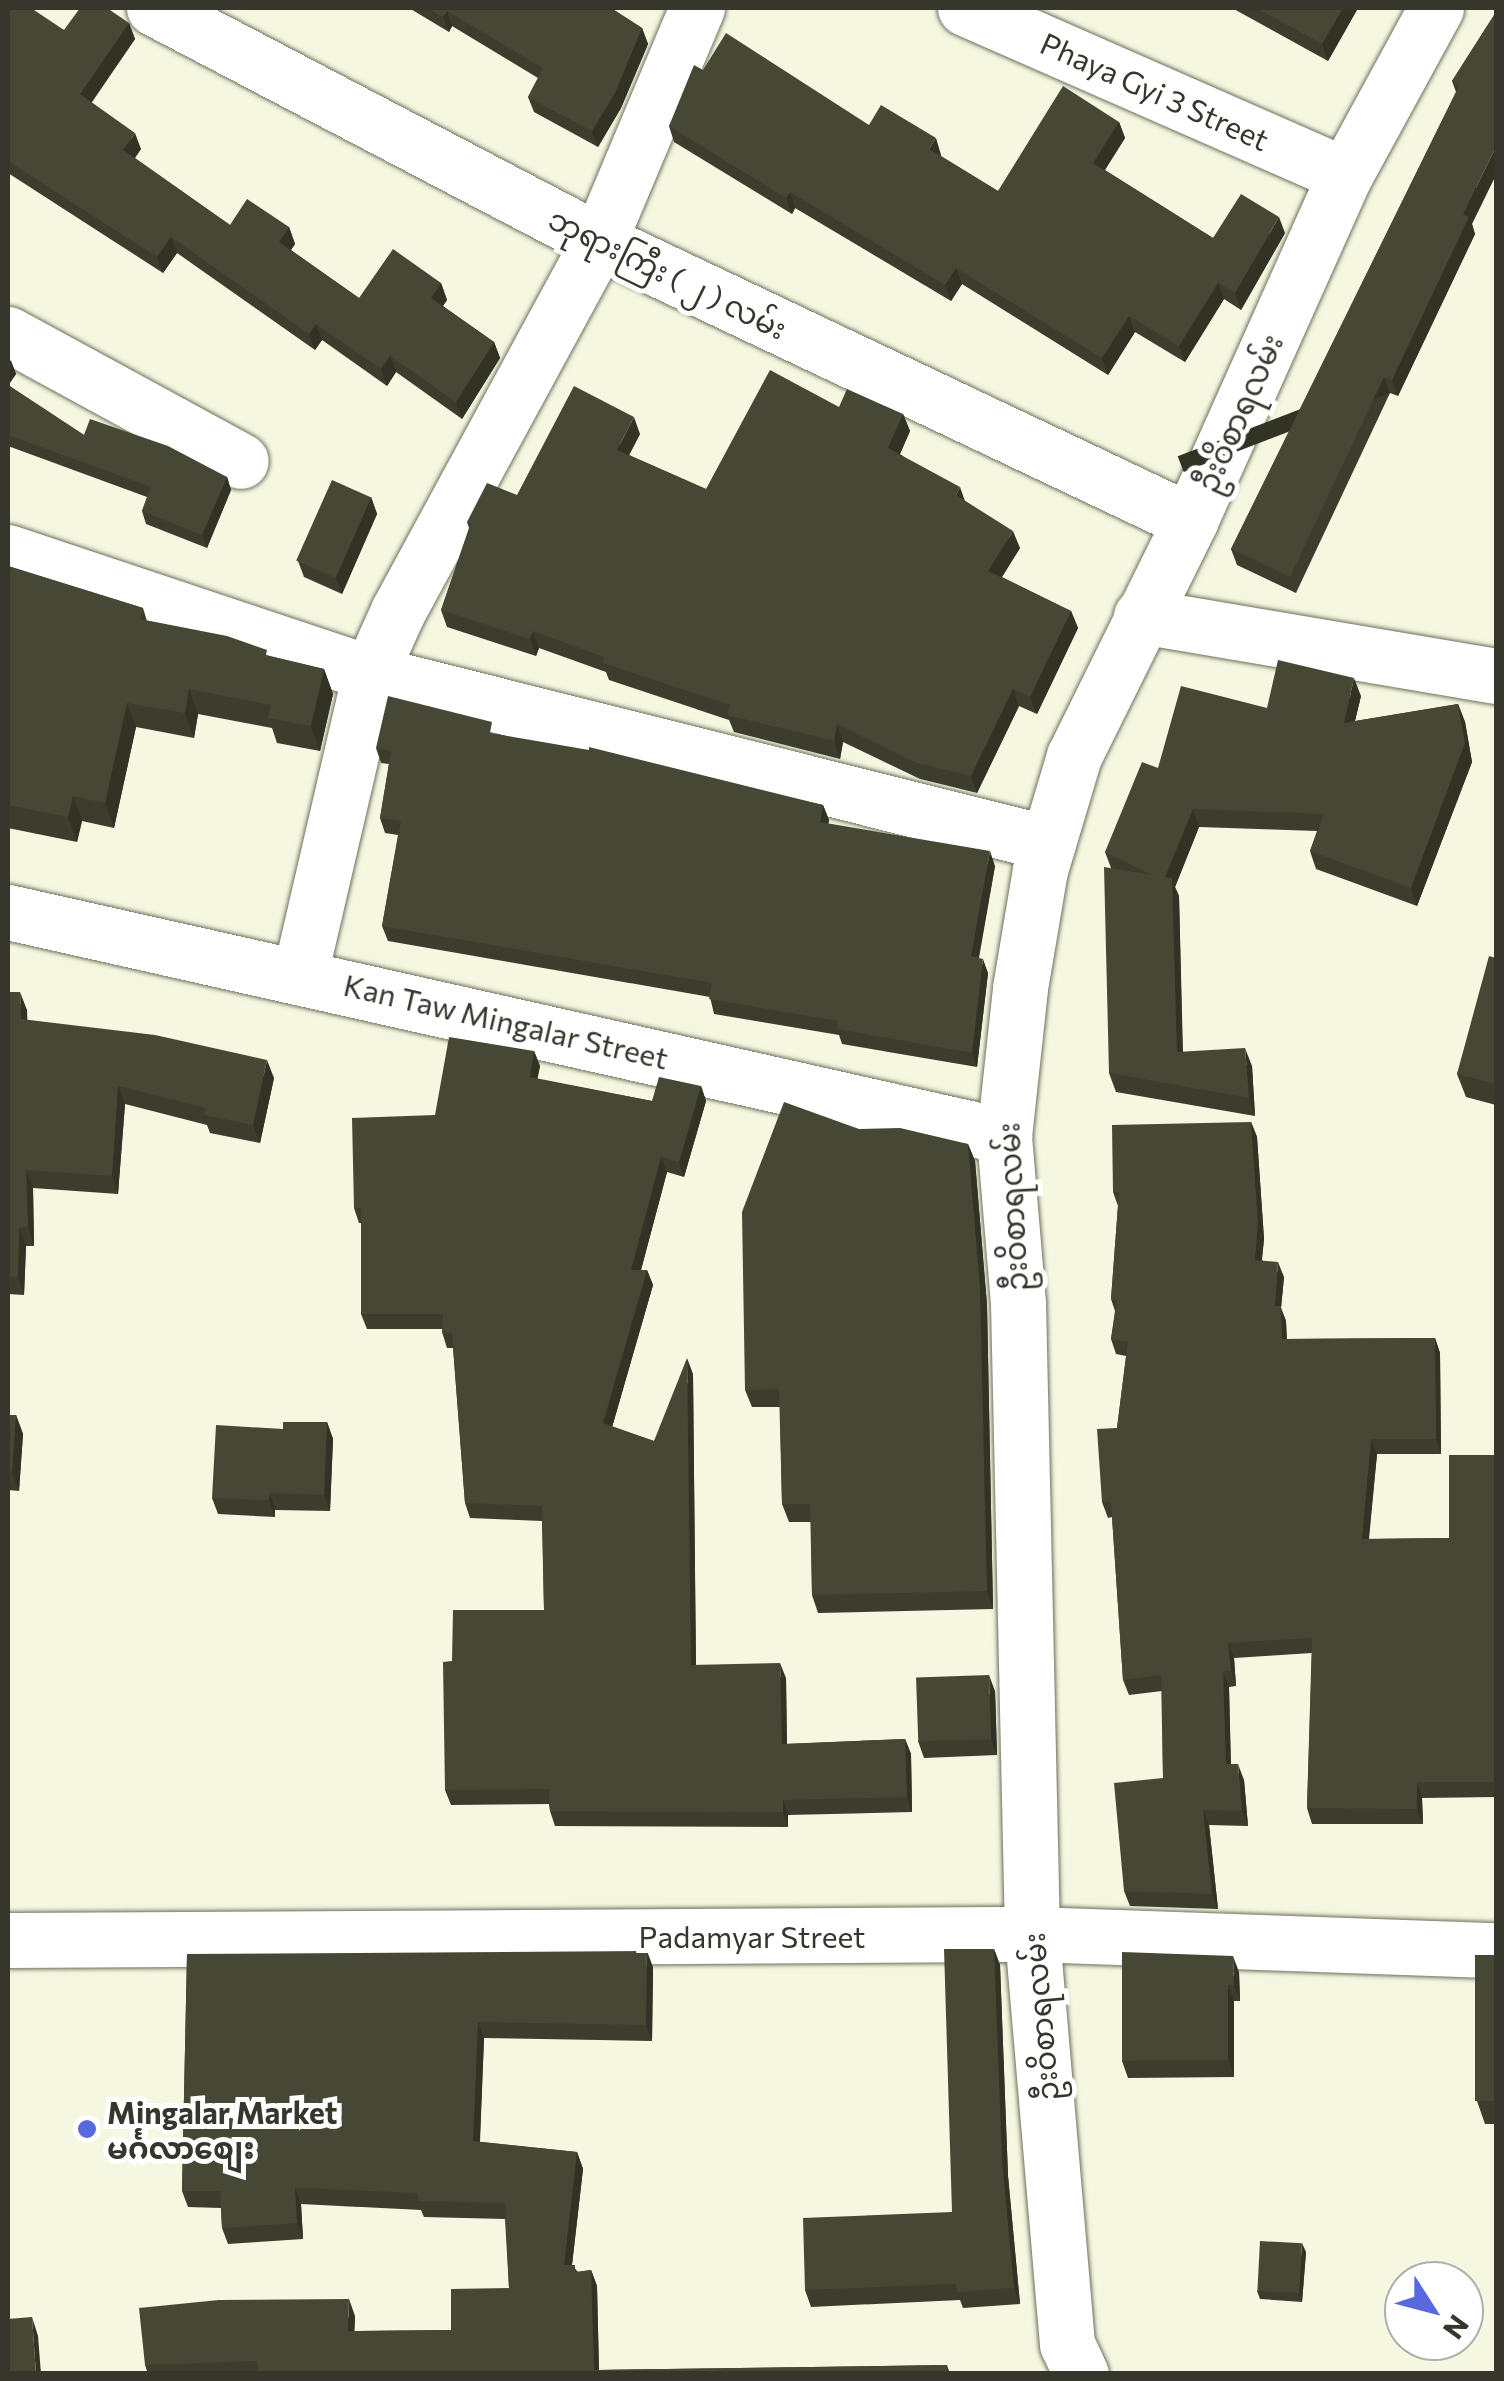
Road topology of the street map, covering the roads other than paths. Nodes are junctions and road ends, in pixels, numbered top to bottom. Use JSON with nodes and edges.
{"nodes":[{"id":1,"x":154,"y":8,"type":"edge"},
{"id":2,"x":696,"y":8,"type":"edge"},
{"id":3,"x":965,"y":8,"type":"edge"},
{"id":4,"x":1436,"y":8,"type":"edge"},
{"id":5,"x":1345,"y":176,"type":"junction"},
{"id":6,"x":598,"y":241,"type":"junction"},
{"id":7,"x":8,"y":334,"type":"edge"},
{"id":8,"x":240,"y":461,"type":"dead end"},
{"id":9,"x":1190,"y":521,"type":"junction"},
{"id":10,"x":8,"y":552,"type":"edge"},
{"id":11,"x":1142,"y":616,"type":"junction"},
{"id":12,"x":370,"y":673,"type":"junction"},
{"id":13,"x":1496,"y":676,"type":"edge"},
{"id":14,"x":1048,"y":843,"type":"junction"},
{"id":15,"x":8,"y":912,"type":"edge"},
{"id":16,"x":300,"y":974,"type":"junction"},
{"id":17,"x":1004,"y":1136,"type":"junction"},
{"id":18,"x":1032,"y":1934,"type":"junction"},
{"id":19,"x":8,"y":1940,"type":"edge"},
{"id":20,"x":1496,"y":1950,"type":"edge"},
{"id":21,"x":1080,"y":2374,"type":"edge"}],
"edges":[{"from":1,"to":6,"type":"street","name":"ဘုရားကြီး ( ၂ ) လမ်း"},
{"from":2,"to":6,"type":"street"},
{"from":3,"to":5,"type":"street","name":"Phaya Gyi 3 Street"},
{"from":4,"to":5,"type":"street","name":"ဦးဝိစာရလမ်း"},
{"from":5,"to":9,"type":"street","name":"ဦးဝိစာရလမ်း"},
{"from":6,"to":9,"type":"street","name":"ဘုရားကြီး ( ၂ ) လမ်း"},
{"from":6,"to":12,"type":"street"},
{"from":7,"to":8,"type":"street"},
{"from":9,"to":11,"type":"street","name":"ဦးဝိစာရလမ်း"},
{"from":10,"to":12,"type":"street"},
{"from":11,"to":13,"type":"street"},
{"from":11,"to":14,"type":"street","name":"ဦးဝိစာရလမ်း"},
{"from":12,"to":14,"type":"street"},
{"from":12,"to":16,"type":"street"},
{"from":14,"to":17,"type":"street","name":"ဦးဝိစာရလမ်း"},
{"from":15,"to":16,"type":"street","name":"Kan Taw Mingalar Street"},
{"from":16,"to":17,"type":"street","name":"Kan Taw Mingalar Street"},
{"from":17,"to":18,"type":"street","name":"ဦးဝိစာရလမ်း"},
{"from":18,"to":19,"type":"street","name":"Padamyar Street"},
{"from":18,"to":20,"type":"street","name":"Padamyar Street"},
{"from":18,"to":21,"type":"street","name":"ဦးဝိစာရလမ်း"}]}
